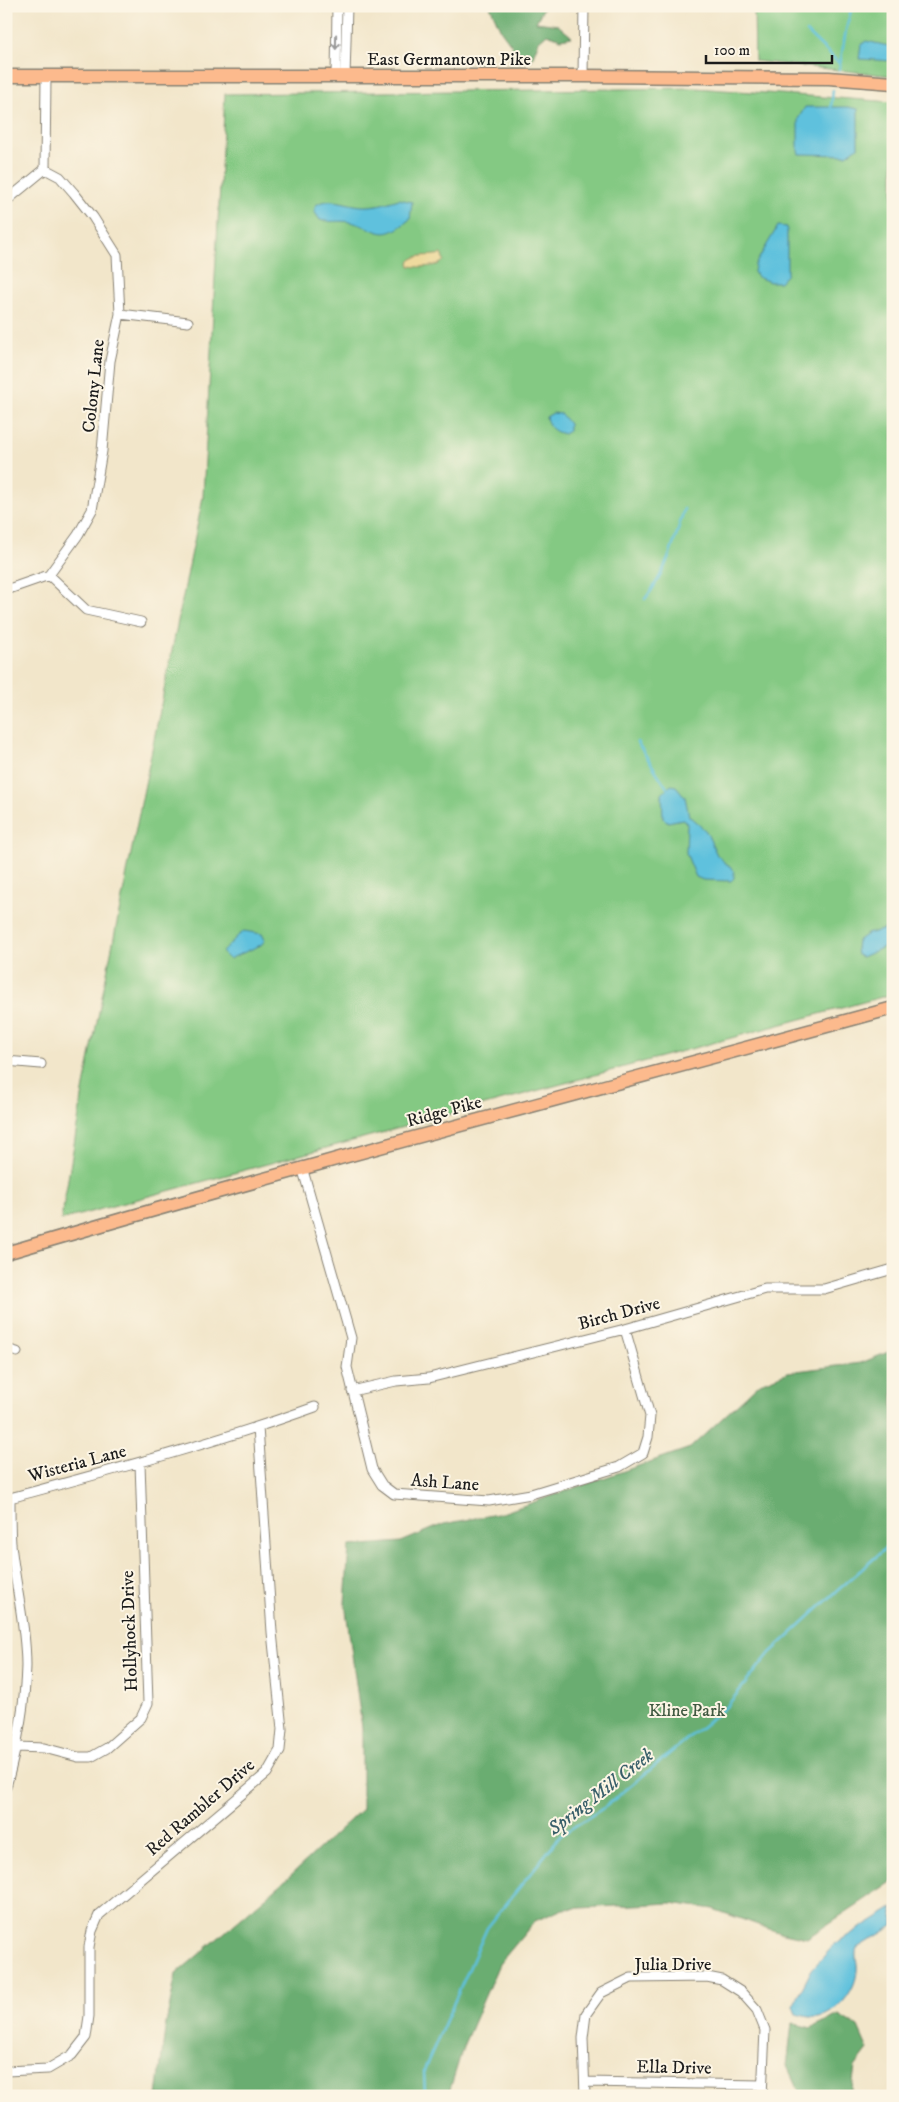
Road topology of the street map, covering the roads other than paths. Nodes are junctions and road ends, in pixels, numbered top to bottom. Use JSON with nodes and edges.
{"nodes":[{"id":1,"x":337,"y":6,"type":"edge"},
{"id":2,"x":347,"y":6,"type":"edge"},
{"id":3,"x":584,"y":6,"type":"edge"},
{"id":4,"x":6,"y":76,"type":"edge"},
{"id":5,"x":584,"y":76,"type":"junction"},
{"id":6,"x":46,"y":77,"type":"junction"},
{"id":7,"x":341,"y":77,"type":"junction"},
{"id":8,"x":893,"y":83,"type":"edge"},
{"id":9,"x":45,"y":169,"type":"junction"},
{"id":10,"x":6,"y":201,"type":"edge"},
{"id":11,"x":120,"y":314,"type":"junction"},
{"id":12,"x":188,"y":322,"type":"dead end"},
{"id":13,"x":50,"y":575,"type":"junction"},
{"id":14,"x":6,"y":590,"type":"edge"},
{"id":15,"x":141,"y":622,"type":"dead end"},
{"id":16,"x":893,"y":1008,"type":"edge"},
{"id":17,"x":6,"y":1061,"type":"edge"},
{"id":18,"x":41,"y":1064,"type":"dead end"},
{"id":19,"x":302,"y":1167,"type":"junction"},
{"id":20,"x":6,"y":1253,"type":"edge"},
{"id":21,"x":893,"y":1269,"type":"edge"},
{"id":22,"x":625,"y":1330,"type":"junction"},
{"id":23,"x":6,"y":1349,"type":"edge"},
{"id":24,"x":17,"y":1352,"type":"dead end"},
{"id":25,"x":352,"y":1391,"type":"junction"},
{"id":26,"x":315,"y":1407,"type":"dead end"},
{"id":27,"x":258,"y":1427,"type":"junction"},
{"id":28,"x":140,"y":1463,"type":"junction"},
{"id":29,"x":8,"y":1496,"type":"edge"},
{"id":30,"x":17,"y":1747,"type":"junction"},
{"id":31,"x":6,"y":1787,"type":"edge"},
{"id":32,"x":6,"y":2071,"type":"edge"},
{"id":33,"x":585,"y":2082,"type":"junction"},
{"id":34,"x":762,"y":2085,"type":"junction"},
{"id":35,"x":585,"y":2096,"type":"edge"},
{"id":36,"x":762,"y":2096,"type":"edge"}],
"edges":[{"from":1,"to":7,"type":"street","one_way":true},
{"from":2,"to":7,"type":"street"},
{"from":3,"to":5,"type":"street"},
{"from":4,"to":6,"type":"main road","name":"East Germantown Pike"},
{"from":5,"to":7,"type":"main road","name":"East Germantown Pike"},
{"from":5,"to":8,"type":"main road","name":"East Germantown Pike"},
{"from":6,"to":7,"type":"main road","name":"East Germantown Pike"},
{"from":6,"to":9,"type":"street"},
{"from":9,"to":10,"type":"street"},
{"from":9,"to":11,"type":"street","name":"Colony Lane"},
{"from":11,"to":12,"type":"street"},
{"from":11,"to":13,"type":"street","name":"Colony Lane"},
{"from":13,"to":14,"type":"street"},
{"from":13,"to":15,"type":"street"},
{"from":16,"to":19,"type":"main road","name":"Ridge Pike"},
{"from":17,"to":18,"type":"street"},
{"from":19,"to":20,"type":"main road","name":"Ridge Pike"},
{"from":19,"to":25,"type":"street","name":"Ash Lane"},
{"from":21,"to":22,"type":"street","name":"Birch Drive"},
{"from":22,"to":25,"type":"street","name":"Birch Drive"},
{"from":22,"to":25,"type":"street","name":"Ash Lane"},
{"from":23,"to":24,"type":"street"},
{"from":26,"to":27,"type":"street","name":"Wisteria Lane"},
{"from":27,"to":28,"type":"street","name":"Wisteria Lane"},
{"from":27,"to":32,"type":"street","name":"Red Rambler Drive"},
{"from":28,"to":29,"type":"street","name":"Wisteria Lane"},
{"from":28,"to":30,"type":"street","name":"Hollyhock Drive"},
{"from":29,"to":30,"type":"street","name":"Wisteria Lane"},
{"from":30,"to":31,"type":"street","name":"Wisteria Lane"},
{"from":33,"to":34,"type":"street","name":"Ella Drive"},
{"from":33,"to":34,"type":"street","name":"Julia Drive"},
{"from":33,"to":35,"type":"street","name":"Julia Drive"},
{"from":34,"to":36,"type":"street","name":"Julia Drive"}]}
